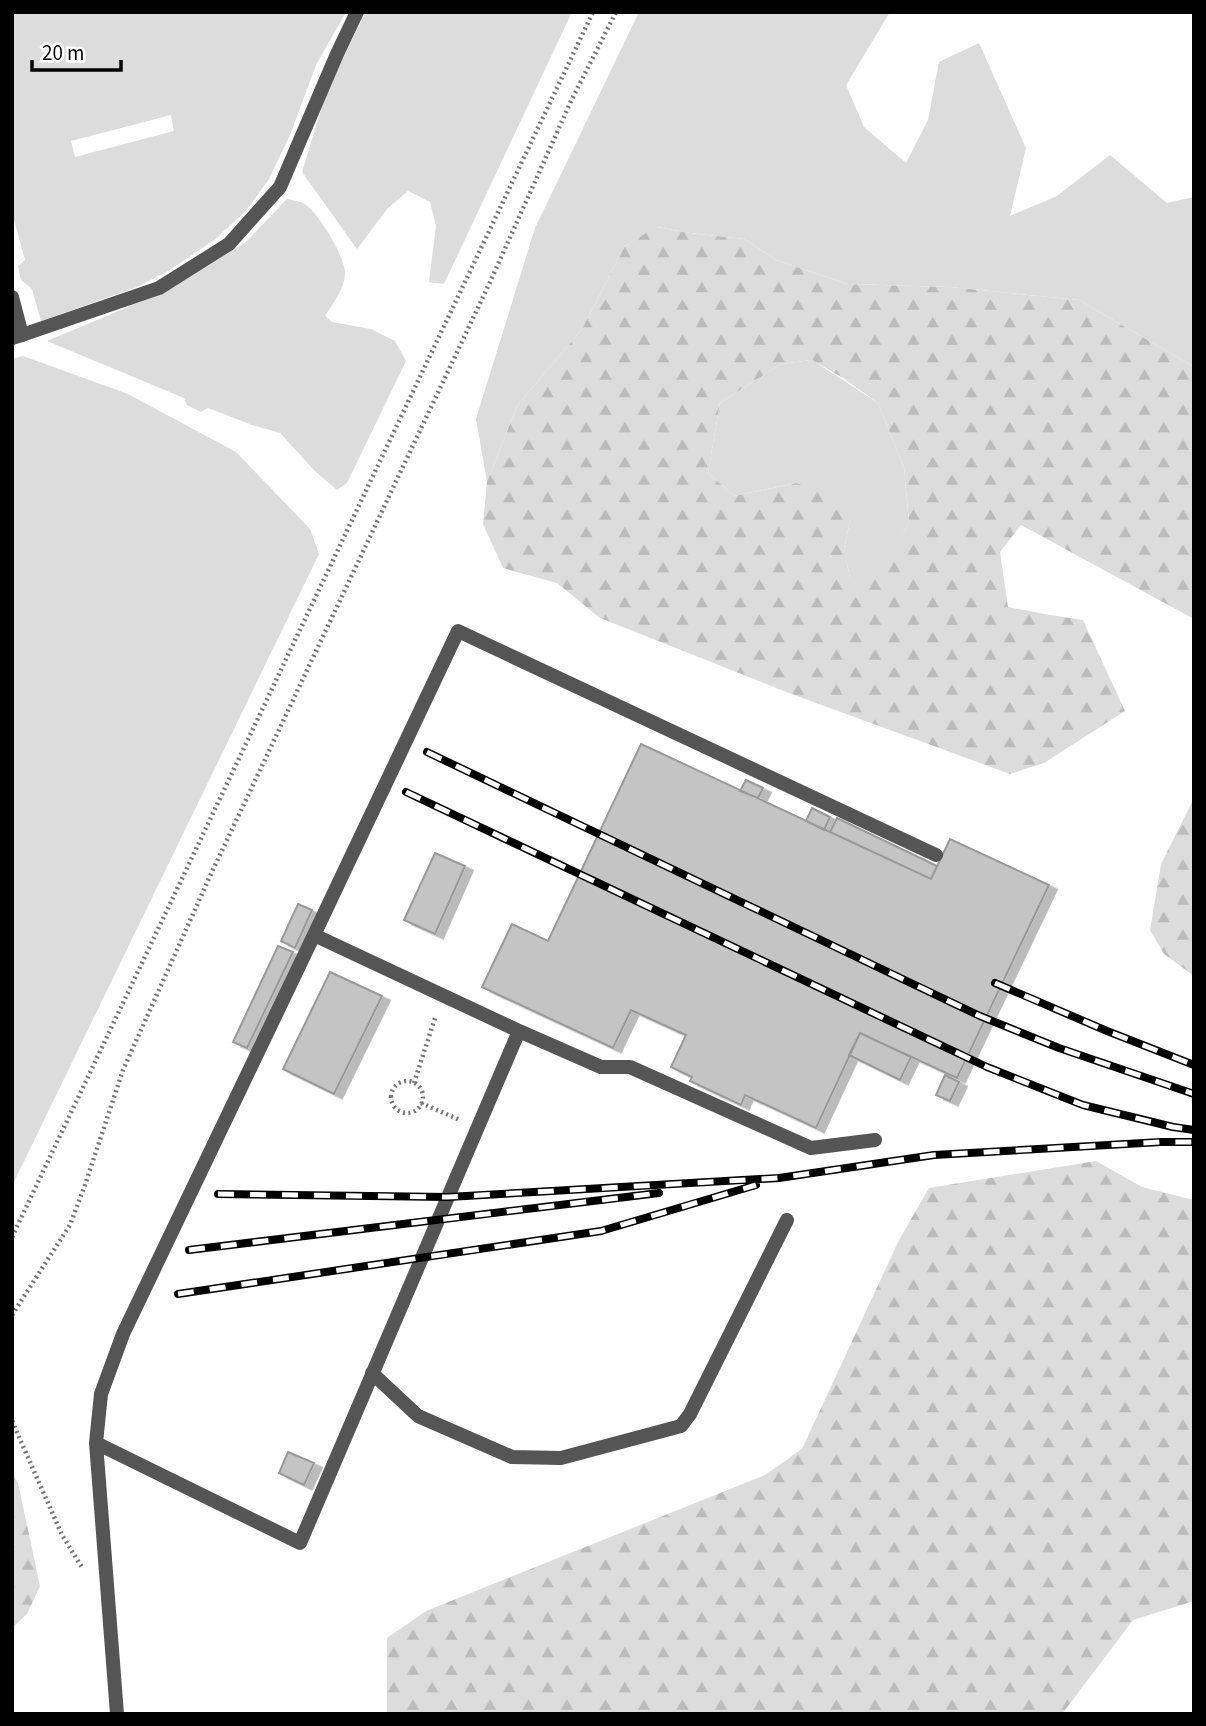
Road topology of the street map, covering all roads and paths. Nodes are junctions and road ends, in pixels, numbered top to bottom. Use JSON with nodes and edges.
{"nodes":[{"id":1,"x":356,"y":12,"type":"edge"},
{"id":2,"x":593,"y":12,"type":"edge"},
{"id":3,"x":616,"y":12,"type":"edge"},
{"id":4,"x":12,"y":297,"type":"edge"},
{"id":5,"x":17,"y":336,"type":"edge"},
{"id":6,"x":936,"y":855,"type":"dead end"},
{"id":7,"x":314,"y":934,"type":"junction"},
{"id":8,"x":443,"y":995,"type":"junction"},
{"id":9,"x":519,"y":1031,"type":"junction"},
{"id":10,"x":414,"y":1083,"type":"junction"},
{"id":11,"x":421,"y":1103,"type":"junction"},
{"id":12,"x":477,"y":1128,"type":"junction"},
{"id":13,"x":875,"y":1140,"type":"dead end"},
{"id":14,"x":787,"y":1220,"type":"dead end"},
{"id":15,"x":12,"y":1237,"type":"edge"},
{"id":16,"x":12,"y":1315,"type":"edge"},
{"id":17,"x":372,"y":1373,"type":"junction"},
{"id":18,"x":12,"y":1421,"type":"edge"},
{"id":19,"x":96,"y":1443,"type":"junction"},
{"id":20,"x":89,"y":1579,"type":"dead end"},
{"id":21,"x":117,"y":1714,"type":"edge"}],
"edges":[{"from":1,"to":5,"type":"lane"},
{"from":2,"to":15,"type":"path"},
{"from":3,"to":16,"type":"path"},
{"from":4,"to":5,"type":"lane"},
{"from":6,"to":7,"type":"lane"},
{"from":7,"to":8,"type":"lane"},
{"from":7,"to":19,"type":"lane"},
{"from":8,"to":9,"type":"lane"},
{"from":8,"to":10,"type":"path"},
{"from":9,"to":12,"type":"lane"},
{"from":9,"to":13,"type":"lane"},
{"from":10,"to":11,"type":"path"},
{"from":10,"to":11,"type":"path"},
{"from":11,"to":12,"type":"path"},
{"from":12,"to":17,"type":"lane"},
{"from":14,"to":17,"type":"lane"},
{"from":17,"to":19,"type":"lane"},
{"from":18,"to":20,"type":"path"},
{"from":19,"to":21,"type":"lane"}]}
